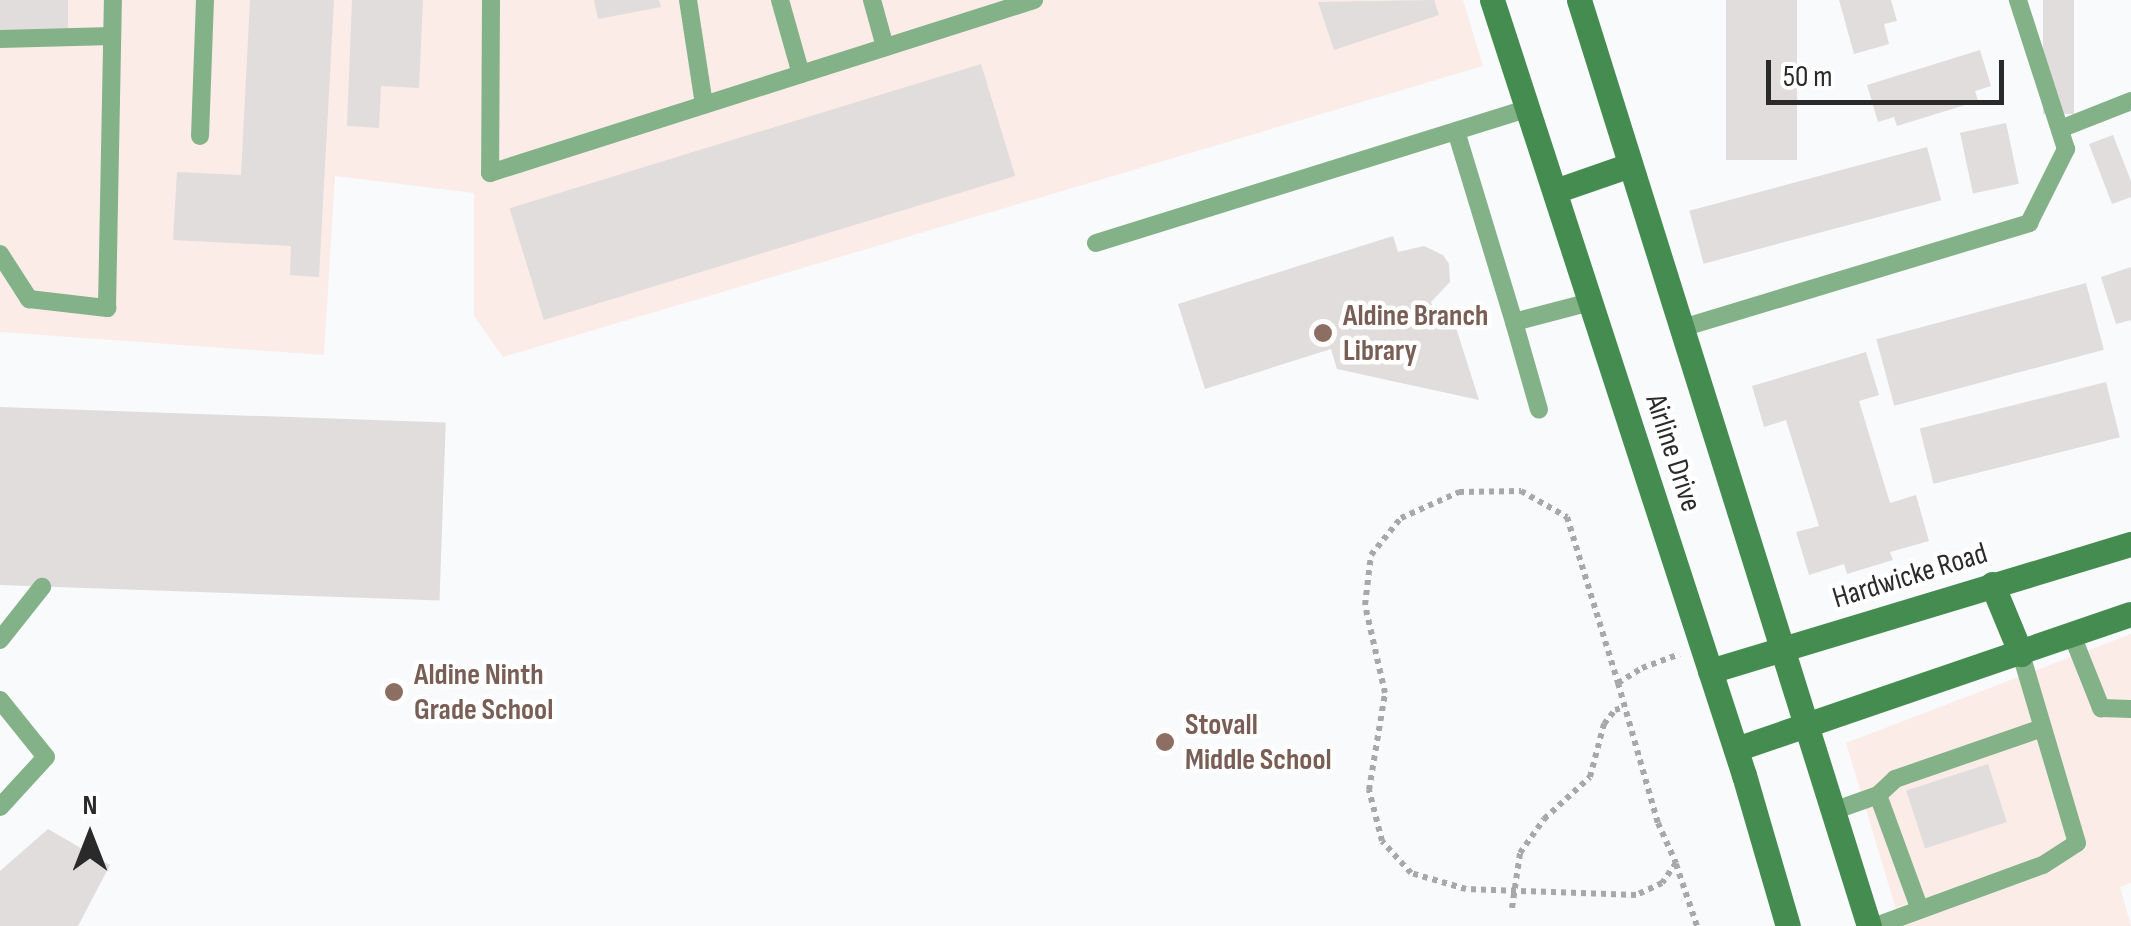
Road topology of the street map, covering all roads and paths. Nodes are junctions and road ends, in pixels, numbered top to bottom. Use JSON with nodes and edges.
{"nodes":[{"id":1,"x":113,"y":0,"type":"edge"},
{"id":2,"x":205,"y":0,"type":"edge"},
{"id":3,"x":491,"y":0,"type":"edge"},
{"id":4,"x":688,"y":0,"type":"edge"},
{"id":5,"x":780,"y":0,"type":"edge"},
{"id":6,"x":872,"y":0,"type":"edge"},
{"id":7,"x":1034,"y":0,"type":"edge"},
{"id":8,"x":1492,"y":0,"type":"edge"},
{"id":9,"x":1578,"y":0,"type":"edge"},
{"id":10,"x":2018,"y":0,"type":"edge"},
{"id":11,"x":985,"y":7,"type":"edge"},
{"id":12,"x":112,"y":36,"type":"junction"},
{"id":13,"x":0,"y":38,"type":"edge"},
{"id":14,"x":885,"y":48,"type":"junction"},
{"id":15,"x":801,"y":74,"type":"junction"},
{"id":16,"x":2131,"y":101,"type":"edge"},
{"id":17,"x":704,"y":105,"type":"junction"},
{"id":18,"x":1527,"y":109,"type":"junction"},
{"id":19,"x":2060,"y":129,"type":"junction"},
{"id":20,"x":1456,"y":131,"type":"junction"},
{"id":21,"x":200,"y":136,"type":"dead end"},
{"id":22,"x":1630,"y":165,"type":"junction"},
{"id":23,"x":1555,"y":192,"type":"junction"},
{"id":24,"x":1096,"y":243,"type":"dead end"},
{"id":25,"x":0,"y":254,"type":"edge"},
{"id":26,"x":1590,"y":302,"type":"junction"},
{"id":27,"x":1514,"y":322,"type":"junction"},
{"id":28,"x":1682,"y":328,"type":"junction"},
{"id":29,"x":1539,"y":410,"type":"dead end"},
{"id":30,"x":2131,"y":544,"type":"edge"},
{"id":31,"x":1992,"y":584,"type":"junction"},
{"id":32,"x":42,"y":587,"type":"dead end"},
{"id":33,"x":2131,"y":614,"type":"edge"},
{"id":34,"x":2072,"y":635,"type":"junction"},
{"id":35,"x":0,"y":640,"type":"edge"},
{"id":36,"x":1782,"y":649,"type":"junction"},
{"id":37,"x":1680,"y":654,"type":"dead end"},
{"id":38,"x":2021,"y":654,"type":"junction"},
{"id":39,"x":1710,"y":672,"type":"junction"},
{"id":40,"x":1618,"y":684,"type":"junction"},
{"id":41,"x":0,"y":700,"type":"edge"},
{"id":42,"x":1625,"y":707,"type":"junction"},
{"id":43,"x":2131,"y":709,"type":"edge"},
{"id":44,"x":1805,"y":724,"type":"junction"},
{"id":45,"x":2042,"y":728,"type":"junction"},
{"id":46,"x":1736,"y":749,"type":"junction"},
{"id":47,"x":1878,"y":795,"type":"junction"},
{"id":48,"x":0,"y":808,"type":"edge"},
{"id":49,"x":1833,"y":811,"type":"junction"},
{"id":50,"x":1676,"y":863,"type":"junction"},
{"id":51,"x":1512,"y":893,"type":"junction"},
{"id":52,"x":1512,"y":908,"type":"dead end"},
{"id":53,"x":1920,"y":910,"type":"junction"},
{"id":54,"x":1697,"y":926,"type":"edge"},
{"id":55,"x":1788,"y":926,"type":"edge"},
{"id":56,"x":1868,"y":926,"type":"edge"},
{"id":57,"x":1876,"y":926,"type":"edge"}],
"edges":[{"from":1,"to":12,"type":"lane"},
{"from":2,"to":21,"type":"lane"},
{"from":3,"to":17,"type":"lane"},
{"from":4,"to":17,"type":"lane"},
{"from":5,"to":15,"type":"lane"},
{"from":6,"to":14,"type":"lane"},
{"from":7,"to":11,"type":"lane"},
{"from":8,"to":18,"type":"main road","name":"Airline Drive"},
{"from":9,"to":22,"type":"main road","name":"Airline Drive"},
{"from":10,"to":19,"type":"lane"},
{"from":11,"to":14,"type":"lane"},
{"from":12,"to":13,"type":"lane"},
{"from":12,"to":25,"type":"lane"},
{"from":14,"to":15,"type":"lane"},
{"from":15,"to":17,"type":"lane"},
{"from":16,"to":19,"type":"lane"},
{"from":18,"to":20,"type":"lane"},
{"from":18,"to":23,"type":"main road","name":"Airline Drive"},
{"from":19,"to":28,"type":"lane"},
{"from":20,"to":24,"type":"lane"},
{"from":20,"to":27,"type":"lane"},
{"from":22,"to":23,"type":"main road"},
{"from":22,"to":28,"type":"main road","name":"Airline Drive"},
{"from":23,"to":26,"type":"main road","name":"Airline Drive"},
{"from":26,"to":27,"type":"lane"},
{"from":26,"to":39,"type":"main road","name":"Airline Drive"},
{"from":27,"to":29,"type":"lane"},
{"from":28,"to":36,"type":"main road","name":"Airline Drive"},
{"from":30,"to":31,"type":"main road","name":"Hardwicke Road"},
{"from":31,"to":36,"type":"main road","name":"Hardwicke Road"},
{"from":31,"to":38,"type":"main road"},
{"from":32,"to":35,"type":"lane"},
{"from":33,"to":34,"type":"main road"},
{"from":34,"to":38,"type":"main road"},
{"from":34,"to":43,"type":"lane"},
{"from":36,"to":39,"type":"main road","name":"Hardwicke Road"},
{"from":36,"to":44,"type":"main road","name":"Airline Drive"},
{"from":37,"to":40,"type":"path"},
{"from":38,"to":44,"type":"main road"},
{"from":38,"to":45,"type":"lane"},
{"from":39,"to":46,"type":"main road","name":"Airline Drive"},
{"from":40,"to":42,"type":"path"},
{"from":40,"to":51,"type":"path"},
{"from":41,"to":48,"type":"lane"},
{"from":42,"to":50,"type":"path"},
{"from":42,"to":51,"type":"path"},
{"from":44,"to":46,"type":"main road"},
{"from":44,"to":49,"type":"main road","name":"Airline Drive"},
{"from":45,"to":47,"type":"lane"},
{"from":45,"to":53,"type":"lane"},
{"from":46,"to":55,"type":"main road","name":"Airline Drive"},
{"from":47,"to":49,"type":"lane"},
{"from":47,"to":53,"type":"lane"},
{"from":49,"to":56,"type":"main road","name":"Airline Drive"},
{"from":50,"to":51,"type":"path"},
{"from":50,"to":54,"type":"path"},
{"from":51,"to":52,"type":"path"},
{"from":53,"to":57,"type":"lane"}]}
